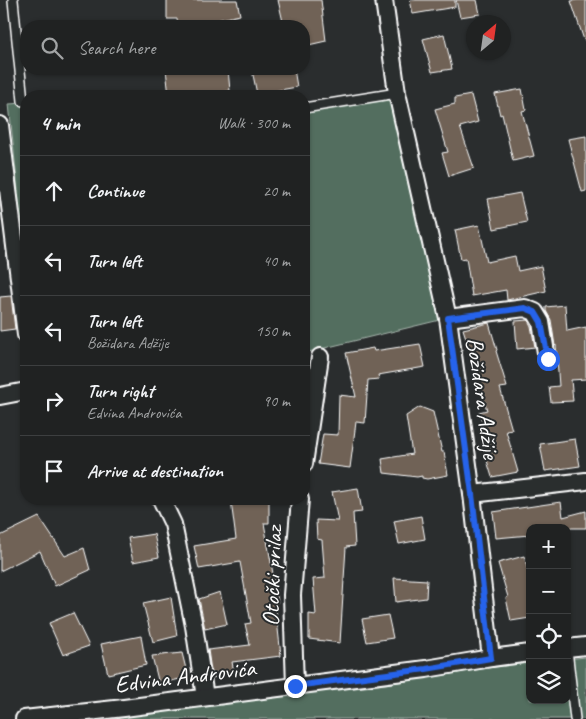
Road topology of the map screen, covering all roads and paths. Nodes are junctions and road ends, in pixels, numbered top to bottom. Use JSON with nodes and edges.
{"nodes":[{"id":1,"x":13,"y":0,"type":"edge"},
{"id":2,"x":384,"y":0,"type":"edge"},
{"id":3,"x":20,"y":71,"type":"edge"},
{"id":4,"x":20,"y":75,"type":"edge"},
{"id":5,"x":22,"y":90,"type":"edge"},
{"id":6,"x":397,"y":93,"type":"junction"},
{"id":7,"x":310,"y":107,"type":"edge"},
{"id":8,"x":0,"y":125,"type":"edge"},
{"id":9,"x":20,"y":287,"type":"edge"},
{"id":10,"x":448,"y":318,"type":"junction"},
{"id":11,"x":320,"y":357,"type":"dead end"},
{"id":12,"x":548,"y":359,"type":"dead end"},
{"id":13,"x":20,"y":393,"type":"edge"},
{"id":14,"x":0,"y":396,"type":"edge"},
{"id":15,"x":310,"y":424,"type":"edge"},
{"id":16,"x":586,"y":481,"type":"edge"},
{"id":17,"x":472,"y":494,"type":"junction"},
{"id":18,"x":164,"y":505,"type":"edge"},
{"id":19,"x":300,"y":505,"type":"edge"},
{"id":20,"x":586,"y":646,"type":"edge"},
{"id":21,"x":571,"y":648,"type":"edge"},
{"id":22,"x":526,"y":654,"type":"edge"},
{"id":23,"x":491,"y":658,"type":"junction"},
{"id":24,"x":568,"y":659,"type":"edge"},
{"id":25,"x":295,"y":686,"type":"junction"},
{"id":26,"x":205,"y":697,"type":"junction"},
{"id":27,"x":24,"y":719,"type":"edge"},
{"id":28,"x":576,"y":719,"type":"edge"}],
"edges":[{"from":1,"to":3,"type":"lane"},
{"from":2,"to":6,"type":"street","name":"Božidara Adžije"},
{"from":4,"to":5,"type":"lane"},
{"from":6,"to":7,"type":"lane"},
{"from":6,"to":10,"type":"street","name":"Božidara Adžije"},
{"from":8,"to":9,"type":"street"},
{"from":10,"to":12,"type":"street"},
{"from":10,"to":17,"type":"street","name":"Božidara Adžije"},
{"from":11,"to":15,"type":"street"},
{"from":13,"to":14,"type":"street"},
{"from":16,"to":17,"type":"street"},
{"from":17,"to":23,"type":"street","name":"Božidara Adžije"},
{"from":18,"to":26,"type":"street"},
{"from":19,"to":25,"type":"street","name":"Otočki prilaz"},
{"from":20,"to":21,"type":"street"},
{"from":22,"to":23,"type":"street","name":"Edvina Androvića"},
{"from":23,"to":25,"type":"street","name":"Edvina Androvića"},
{"from":24,"to":28,"type":"lane"},
{"from":25,"to":26,"type":"street","name":"Edvina Androvića"},
{"from":26,"to":27,"type":"street","name":"Edvina Androvića"}]}
